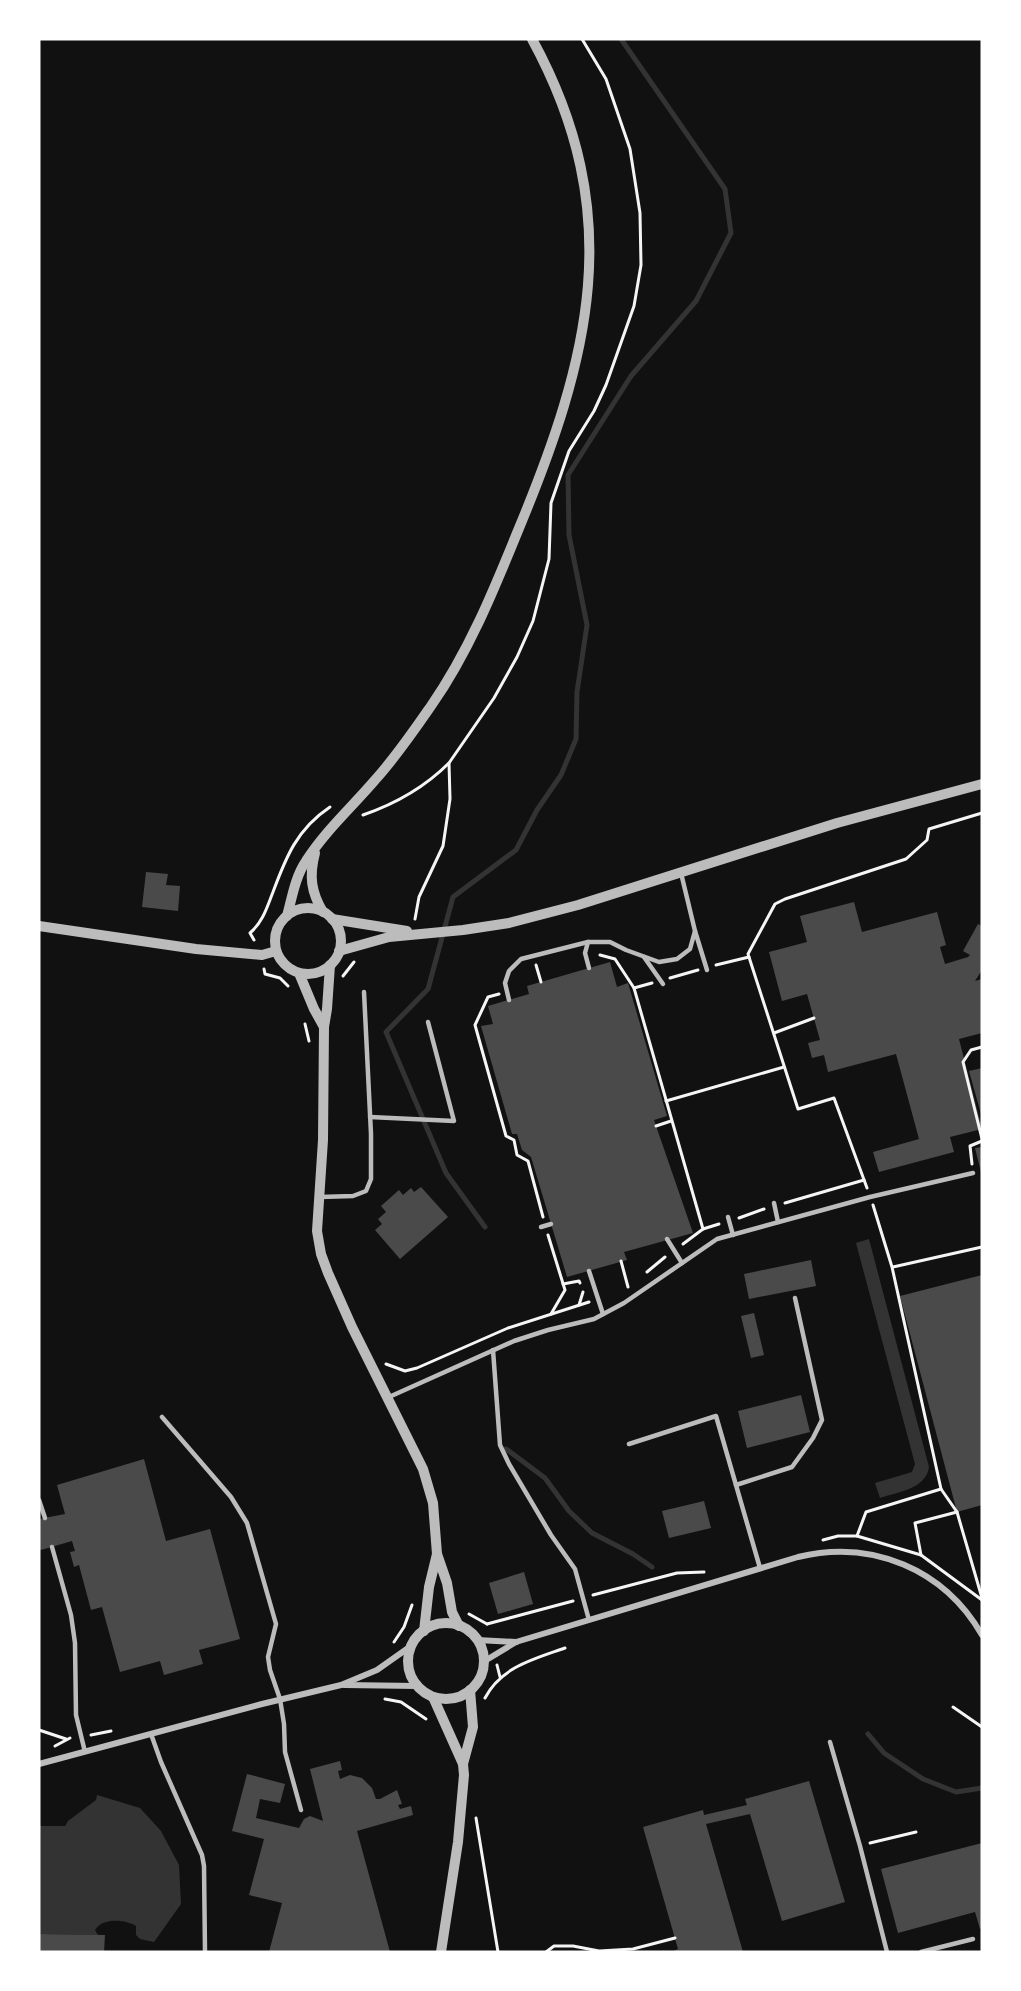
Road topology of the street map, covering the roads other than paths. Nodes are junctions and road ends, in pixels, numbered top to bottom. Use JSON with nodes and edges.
{"nodes":[{"id":1,"x":532,"y":39,"type":"edge"},
{"id":2,"x":982,"y":784,"type":"edge"},
{"id":3,"x":316,"y":847,"type":"junction"},
{"id":4,"x":681,"y":873,"type":"junction"},
{"id":5,"x":328,"y":915,"type":"junction"},
{"id":6,"x":287,"y":916,"type":"junction"},
{"id":7,"x":39,"y":926,"type":"edge"},
{"id":8,"x":695,"y":931,"type":"junction"},
{"id":9,"x":423,"y":933,"type":"junction"},
{"id":10,"x":588,"y":942,"type":"junction"},
{"id":11,"x":276,"y":951,"type":"junction"},
{"id":12,"x":339,"y":951,"type":"junction"},
{"id":13,"x":644,"y":956,"type":"junction"},
{"id":14,"x":330,"y":965,"type":"junction"},
{"id":15,"x":589,"y":968,"type":"dead end"},
{"id":16,"x":707,"y":969,"type":"road end"},
{"id":17,"x":299,"y":972,"type":"junction"},
{"id":18,"x":662,"y":982,"type":"road end"},
{"id":19,"x":364,"y":992,"type":"dead end"},
{"id":20,"x":509,"y":1000,"type":"dead end"},
{"id":21,"x":429,"y":1022,"type":"dead end"},
{"id":22,"x":324,"y":1027,"type":"junction"},
{"id":23,"x":369,"y":1117,"type":"junction"},
{"id":24,"x":974,"y":1173,"type":"road end"},
{"id":25,"x":320,"y":1197,"type":"junction"},
{"id":26,"x":774,"y":1203,"type":"dead end"},
{"id":27,"x":729,"y":1217,"type":"dead end"},
{"id":28,"x":778,"y":1222,"type":"junction"},
{"id":29,"x":551,"y":1224,"type":"dead end"},
{"id":30,"x":543,"y":1226,"type":"road end"},
{"id":31,"x":733,"y":1235,"type":"junction"},
{"id":32,"x":667,"y":1239,"type":"dead end"},
{"id":33,"x":682,"y":1263,"type":"junction"},
{"id":34,"x":589,"y":1271,"type":"dead end"},
{"id":35,"x":795,"y":1298,"type":"dead end"},
{"id":36,"x":603,"y":1314,"type":"junction"},
{"id":37,"x":493,"y":1350,"type":"junction"},
{"id":38,"x":389,"y":1396,"type":"junction"},
{"id":39,"x":162,"y":1417,"type":"dead end"},
{"id":40,"x":629,"y":1444,"type":"dead end"},
{"id":41,"x":736,"y":1485,"type":"junction"},
{"id":42,"x":39,"y":1500,"type":"edge"},
{"id":43,"x":45,"y":1518,"type":"dead end"},
{"id":44,"x":52,"y":1547,"type":"dead end"},
{"id":45,"x":437,"y":1554,"type":"junction"},
{"id":46,"x":760,"y":1568,"type":"junction"},
{"id":47,"x":589,"y":1620,"type":"junction"},
{"id":48,"x":459,"y":1626,"type":"junction"},
{"id":49,"x":424,"y":1631,"type":"junction"},
{"id":50,"x":982,"y":1635,"type":"edge"},
{"id":51,"x":477,"y":1640,"type":"junction"},
{"id":52,"x":516,"y":1642,"type":"junction"},
{"id":53,"x":411,"y":1646,"type":"junction"},
{"id":54,"x":483,"y":1662,"type":"junction"},
{"id":55,"x":341,"y":1685,"type":"junction"},
{"id":56,"x":417,"y":1686,"type":"junction"},
{"id":57,"x":470,"y":1690,"type":"junction"},
{"id":58,"x":433,"y":1697,"type":"junction"},
{"id":59,"x":280,"y":1699,"type":"junction"},
{"id":60,"x":151,"y":1734,"type":"junction"},
{"id":61,"x":830,"y":1742,"type":"dead end"},
{"id":62,"x":86,"y":1752,"type":"junction"},
{"id":63,"x":39,"y":1764,"type":"edge"},
{"id":64,"x":463,"y":1764,"type":"junction"},
{"id":65,"x":301,"y":1810,"type":"dead end"},
{"id":66,"x":973,"y":1939,"type":"dead end"},
{"id":67,"x":205,"y":1952,"type":"edge"},
{"id":68,"x":441,"y":1952,"type":"edge"},
{"id":69,"x":887,"y":1952,"type":"edge"},
{"id":70,"x":921,"y":1952,"type":"edge"}],
"edges":[{"from":1,"to":3,"type":"street"},
{"from":2,"to":4,"type":"street"},
{"from":3,"to":5,"type":"street"},
{"from":3,"to":6,"type":"street"},
{"from":4,"to":8,"type":"lane"},
{"from":4,"to":9,"type":"street"},
{"from":5,"to":6,"type":"street"},
{"from":5,"to":9,"type":"street"},
{"from":5,"to":12,"type":"street"},
{"from":6,"to":11,"type":"street"},
{"from":7,"to":11,"type":"street"},
{"from":8,"to":13,"type":"lane"},
{"from":8,"to":16,"type":"lane"},
{"from":9,"to":12,"type":"street"},
{"from":10,"to":13,"type":"lane"},
{"from":10,"to":15,"type":"lane"},
{"from":10,"to":20,"type":"lane"},
{"from":11,"to":17,"type":"street"},
{"from":12,"to":14,"type":"street"},
{"from":13,"to":18,"type":"lane"},
{"from":14,"to":17,"type":"street"},
{"from":14,"to":22,"type":"street"},
{"from":17,"to":22,"type":"street"},
{"from":19,"to":23,"type":"lane"},
{"from":21,"to":23,"type":"lane"},
{"from":22,"to":25,"type":"street"},
{"from":23,"to":25,"type":"lane"},
{"from":24,"to":28,"type":"lane"},
{"from":25,"to":38,"type":"street"},
{"from":26,"to":28,"type":"lane"},
{"from":27,"to":31,"type":"lane"},
{"from":28,"to":31,"type":"lane"},
{"from":29,"to":30,"type":"lane"},
{"from":31,"to":33,"type":"lane"},
{"from":32,"to":33,"type":"lane"},
{"from":33,"to":36,"type":"lane"},
{"from":34,"to":36,"type":"lane"},
{"from":35,"to":41,"type":"lane"},
{"from":36,"to":37,"type":"lane"},
{"from":37,"to":38,"type":"lane"},
{"from":37,"to":47,"type":"lane"},
{"from":38,"to":45,"type":"street"},
{"from":39,"to":59,"type":"lane"},
{"from":40,"to":41,"type":"lane"},
{"from":41,"to":46,"type":"lane"},
{"from":42,"to":43,"type":"lane"},
{"from":44,"to":62,"type":"lane"},
{"from":45,"to":48,"type":"street"},
{"from":45,"to":49,"type":"street"},
{"from":46,"to":47,"type":"street"},
{"from":46,"to":50,"type":"street"},
{"from":47,"to":52,"type":"street"},
{"from":48,"to":49,"type":"street"},
{"from":48,"to":51,"type":"street"},
{"from":49,"to":53,"type":"street"},
{"from":51,"to":52,"type":"street"},
{"from":51,"to":54,"type":"street"},
{"from":52,"to":54,"type":"street"},
{"from":53,"to":55,"type":"street"},
{"from":53,"to":56,"type":"street"},
{"from":54,"to":57,"type":"street"},
{"from":55,"to":56,"type":"street"},
{"from":55,"to":59,"type":"street"},
{"from":56,"to":58,"type":"street"},
{"from":57,"to":58,"type":"street"},
{"from":57,"to":64,"type":"street"},
{"from":58,"to":64,"type":"street"},
{"from":59,"to":60,"type":"street"},
{"from":59,"to":65,"type":"lane"},
{"from":60,"to":62,"type":"street"},
{"from":60,"to":67,"type":"lane"},
{"from":61,"to":69,"type":"lane"},
{"from":62,"to":63,"type":"street"},
{"from":64,"to":68,"type":"street"},
{"from":66,"to":70,"type":"lane"}]}
